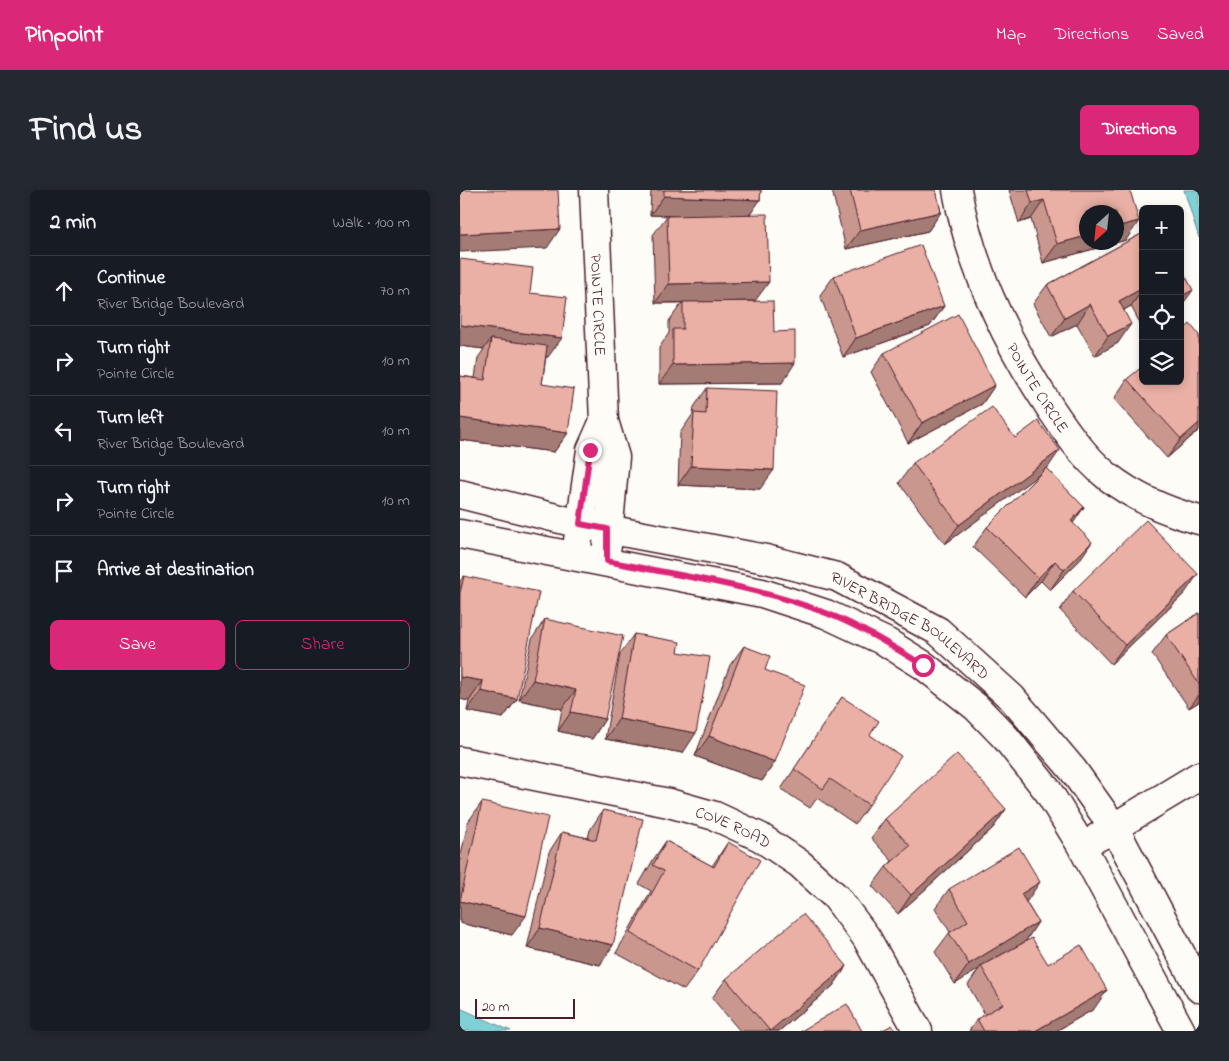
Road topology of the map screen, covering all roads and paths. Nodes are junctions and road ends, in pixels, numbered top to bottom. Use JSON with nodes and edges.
{"nodes":[{"id":1,"x":594,"y":190,"type":"edge"},
{"id":2,"x":957,"y":190,"type":"edge"},
{"id":3,"x":604,"y":421,"type":"junction"},
{"id":4,"x":460,"y":494,"type":"edge"},
{"id":5,"x":1199,"y":520,"type":"edge"},
{"id":6,"x":580,"y":524,"type":"junction"},
{"id":7,"x":607,"y":529,"type":"junction"},
{"id":8,"x":460,"y":534,"type":"edge"},
{"id":9,"x":577,"y":558,"type":"junction"},
{"id":10,"x":607,"y":561,"type":"junction"},
{"id":11,"x":460,"y":761,"type":"edge"},
{"id":12,"x":1199,"y":776,"type":"edge"},
{"id":13,"x":1114,"y":829,"type":"junction"},
{"id":14,"x":1081,"y":845,"type":"junction"},
{"id":15,"x":1199,"y":988,"type":"edge"},
{"id":16,"x":918,"y":1031,"type":"edge"},
{"id":17,"x":1181,"y":1031,"type":"edge"}],
"edges":[{"from":1,"to":3,"type":"street","name":"POINTE CIRCLE"},
{"from":2,"to":5,"type":"street","name":"POINTE CIRCLE"},
{"from":3,"to":6,"type":"street","name":"POINTE CIRCLE"},
{"from":3,"to":7,"type":"street","name":"POINTE CIRCLE"},
{"from":4,"to":6,"type":"street","name":"RIVER BRIDGE BOULEVARD"},
{"from":6,"to":7,"type":"street","name":"RIVER BRIDGE BOULEVARD"},
{"from":6,"to":9,"type":"street","name":"POINTE CIRCLE"},
{"from":7,"to":10,"type":"street","name":"POINTE CIRCLE"},
{"from":7,"to":13,"type":"street","name":"RIVER BRIDGE BOULEVARD"},
{"from":8,"to":9,"type":"street","name":"RIVER BRIDGE BOULEVARD"},
{"from":9,"to":10,"type":"street","name":"RIVER BRIDGE BOULEVARD"},
{"from":10,"to":14,"type":"street","name":"RIVER BRIDGE BOULEVARD"},
{"from":11,"to":16,"type":"street","name":"COVE ROAD"},
{"from":12,"to":13,"type":"street"},
{"from":13,"to":14,"type":"street"},
{"from":13,"to":15,"type":"street","name":"RIVER BRIDGE BOULEVARD"},
{"from":14,"to":17,"type":"street","name":"RIVER BRIDGE BOULEVARD"}]}
